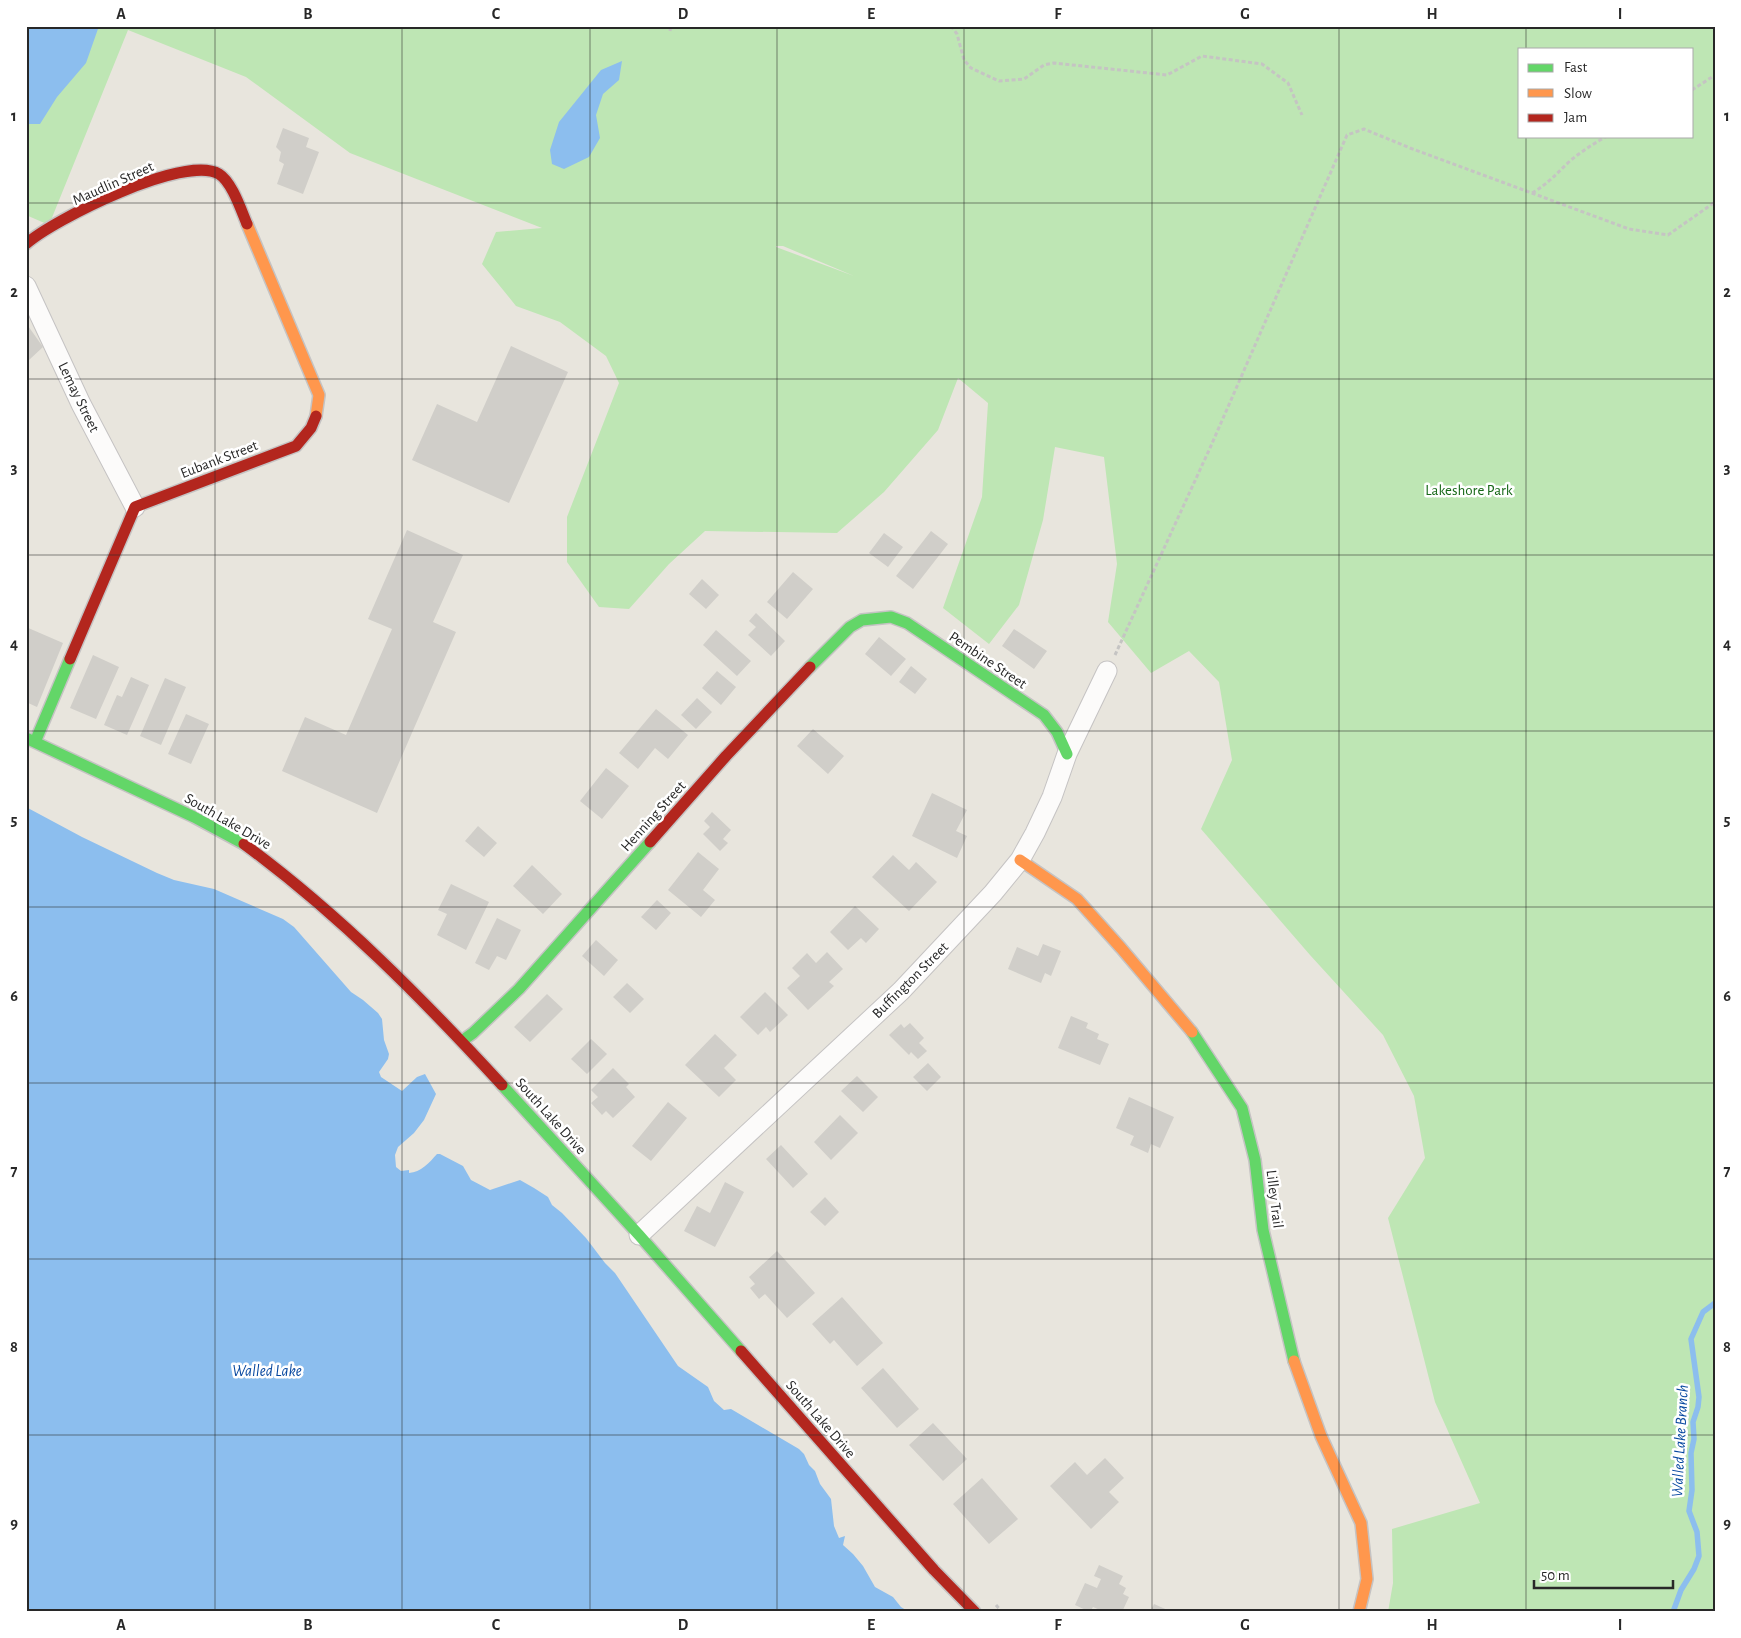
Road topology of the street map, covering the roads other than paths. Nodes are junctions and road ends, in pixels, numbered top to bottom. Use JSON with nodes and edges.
{"nodes":[{"id":1,"x":218,"y":173,"type":"joint"},
{"id":2,"x":26,"y":244,"type":"edge"},
{"id":3,"x":26,"y":286,"type":"edge"},
{"id":4,"x":135,"y":507,"type":"junction"},
{"id":5,"x":872,"y":619,"type":"joint"},
{"id":6,"x":1107,"y":671,"type":"road end"},
{"id":7,"x":31,"y":740,"type":"edge"},
{"id":8,"x":1067,"y":754,"type":"junction"},
{"id":9,"x":1020,"y":860,"type":"junction"},
{"id":10,"x":462,"y":1042,"type":"junction"},
{"id":11,"x":639,"y":1235,"type":"junction"},
{"id":12,"x":975,"y":1612,"type":"edge"},
{"id":13,"x":1359,"y":1612,"type":"edge"}],
"edges":[{"from":1,"to":2,"type":"street","name":"Maudlin Street"},
{"from":1,"to":4,"type":"street","name":"Eubank Street"},
{"from":3,"to":4,"type":"street","name":"Lemay Street"},
{"from":4,"to":7,"type":"street"},
{"from":5,"to":8,"type":"street","name":"Pembine Street"},
{"from":5,"to":10,"type":"street","name":"Henning Street"},
{"from":6,"to":8,"type":"street","name":"Buffington Street"},
{"from":7,"to":10,"type":"street","name":"South Lake Drive"},
{"from":8,"to":9,"type":"street","name":"Buffington Street"},
{"from":9,"to":11,"type":"street","name":"Buffington Street"},
{"from":9,"to":13,"type":"street","name":"Lilley Trail"},
{"from":10,"to":11,"type":"street","name":"South Lake Drive"},
{"from":11,"to":12,"type":"street","name":"South Lake Drive"}]}
